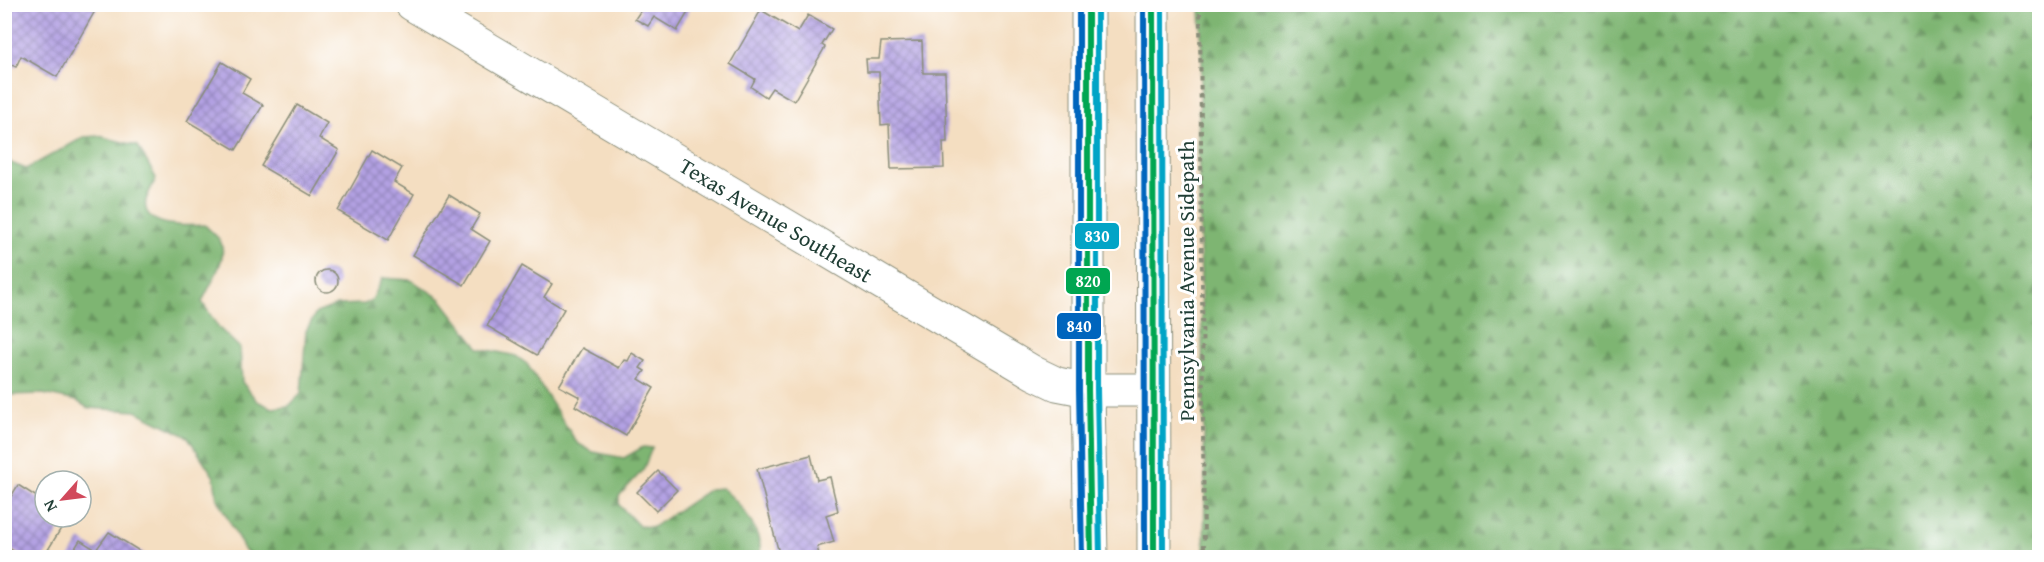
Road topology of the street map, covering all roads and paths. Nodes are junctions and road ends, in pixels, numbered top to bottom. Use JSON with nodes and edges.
{"nodes":[{"id":1,"x":412,"y":4,"type":"edge"},
{"id":2,"x":1088,"y":4,"type":"edge"},
{"id":3,"x":1153,"y":4,"type":"edge"},
{"id":4,"x":1200,"y":4,"type":"edge"},
{"id":5,"x":1088,"y":390,"type":"junction"},
{"id":6,"x":1154,"y":390,"type":"junction"},
{"id":7,"x":1091,"y":558,"type":"edge"},
{"id":8,"x":1154,"y":558,"type":"edge"},
{"id":9,"x":1204,"y":558,"type":"edge"}],
"edges":[{"from":1,"to":5,"type":"main road","name":"Texas Avenue Southeast"},
{"from":2,"to":5,"type":"main road"},
{"from":3,"to":6,"type":"main road"},
{"from":4,"to":9,"type":"path","name":"Pennsylvania Avenue Sidepath"},
{"from":5,"to":6,"type":"main road","name":"Texas Avenue Southeast"},
{"from":5,"to":7,"type":"main road"},
{"from":6,"to":8,"type":"main road"}]}
